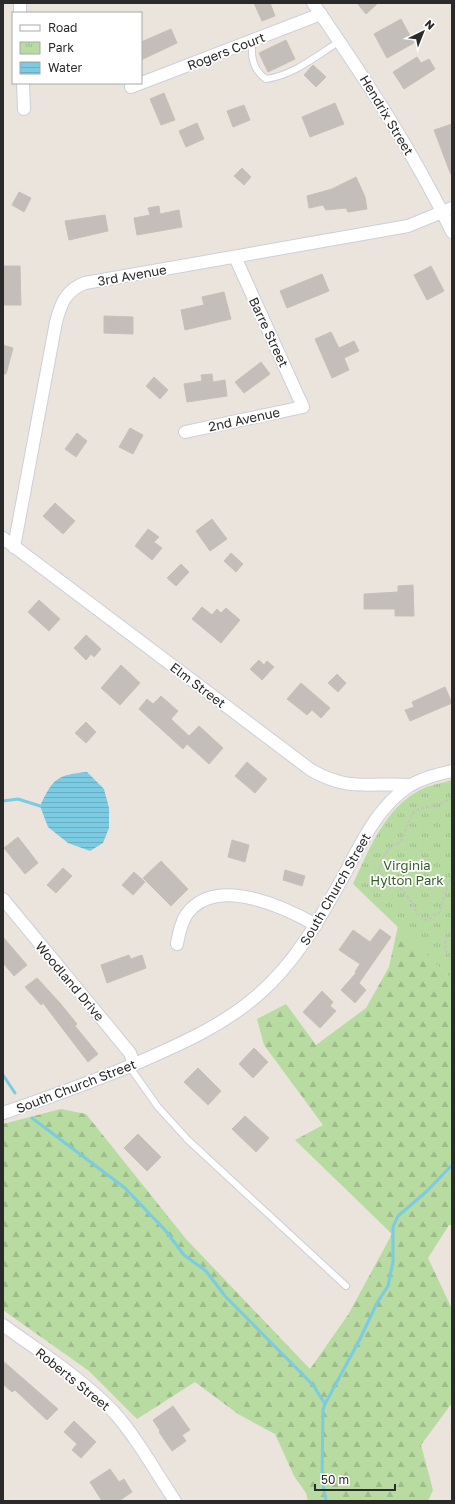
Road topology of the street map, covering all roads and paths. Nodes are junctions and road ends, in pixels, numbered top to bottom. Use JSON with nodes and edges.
{"nodes":[{"id":1,"x":313,"y":3,"type":"edge"},
{"id":2,"x":321,"y":14,"type":"junction"},
{"id":3,"x":253,"y":40,"type":"junction"},
{"id":4,"x":340,"y":41,"type":"junction"},
{"id":5,"x":142,"y":83,"type":"edge"},
{"id":6,"x":23,"y":84,"type":"edge"},
{"id":7,"x":139,"y":84,"type":"edge"},
{"id":8,"x":131,"y":87,"type":"dead end"},
{"id":9,"x":24,"y":109,"type":"dead end"},
{"id":10,"x":447,"y":210,"type":"edge"},
{"id":11,"x":452,"y":232,"type":"edge"},
{"id":12,"x":235,"y":257,"type":"junction"},
{"id":13,"x":303,"y":407,"type":"joint"},
{"id":14,"x":184,"y":432,"type":"dead end"},
{"id":15,"x":3,"y":538,"type":"edge"},
{"id":16,"x":14,"y":547,"type":"junction"},
{"id":17,"x":452,"y":771,"type":"edge"},
{"id":18,"x":410,"y":785,"type":"junction"},
{"id":19,"x":452,"y":798,"type":"edge"},
{"id":20,"x":452,"y":879,"type":"edge"},
{"id":21,"x":3,"y":899,"type":"edge"},
{"id":22,"x":316,"y":925,"type":"junction"},
{"id":23,"x":452,"y":933,"type":"edge"},
{"id":24,"x":177,"y":944,"type":"dead end"},
{"id":25,"x":452,"y":961,"type":"edge"},
{"id":26,"x":132,"y":1065,"type":"junction"},
{"id":27,"x":3,"y":1114,"type":"edge"},
{"id":28,"x":346,"y":1286,"type":"dead end"},
{"id":29,"x":3,"y":1325,"type":"edge"},
{"id":30,"x":175,"y":1501,"type":"edge"}],
"edges":[{"from":1,"to":2,"type":"street","name":"Hendrix Street"},
{"from":2,"to":3,"type":"street","name":"Rogers Court"},
{"from":2,"to":4,"type":"street","name":"Hendrix Street"},
{"from":3,"to":4,"type":"lane"},
{"from":3,"to":5,"type":"street","name":"Rogers Court"},
{"from":4,"to":10,"type":"street","name":"Hendrix Street"},
{"from":6,"to":9,"type":"street"},
{"from":7,"to":8,"type":"street","name":"Rogers Court"},
{"from":10,"to":11,"type":"street","name":"Hendrix Street"},
{"from":10,"to":12,"type":"street","name":"3rd Avenue"},
{"from":12,"to":13,"type":"street","name":"Barre Street"},
{"from":12,"to":16,"type":"street","name":"3rd Avenue"},
{"from":13,"to":14,"type":"street","name":"2nd Avenue"},
{"from":15,"to":16,"type":"street","name":"Elm Street"},
{"from":16,"to":18,"type":"street","name":"Elm Street"},
{"from":17,"to":18,"type":"street","name":"South Church Street"},
{"from":18,"to":22,"type":"street","name":"South Church Street"},
{"from":19,"to":20,"type":"path"},
{"from":21,"to":26,"type":"street","name":"Woodland Drive"},
{"from":22,"to":24,"type":"street"},
{"from":22,"to":26,"type":"street","name":"South Church Street"},
{"from":23,"to":25,"type":"path"},
{"from":26,"to":27,"type":"street","name":"South Church Street"},
{"from":26,"to":28,"type":"lane"},
{"from":29,"to":30,"type":"street","name":"Roberts Street"}]}
